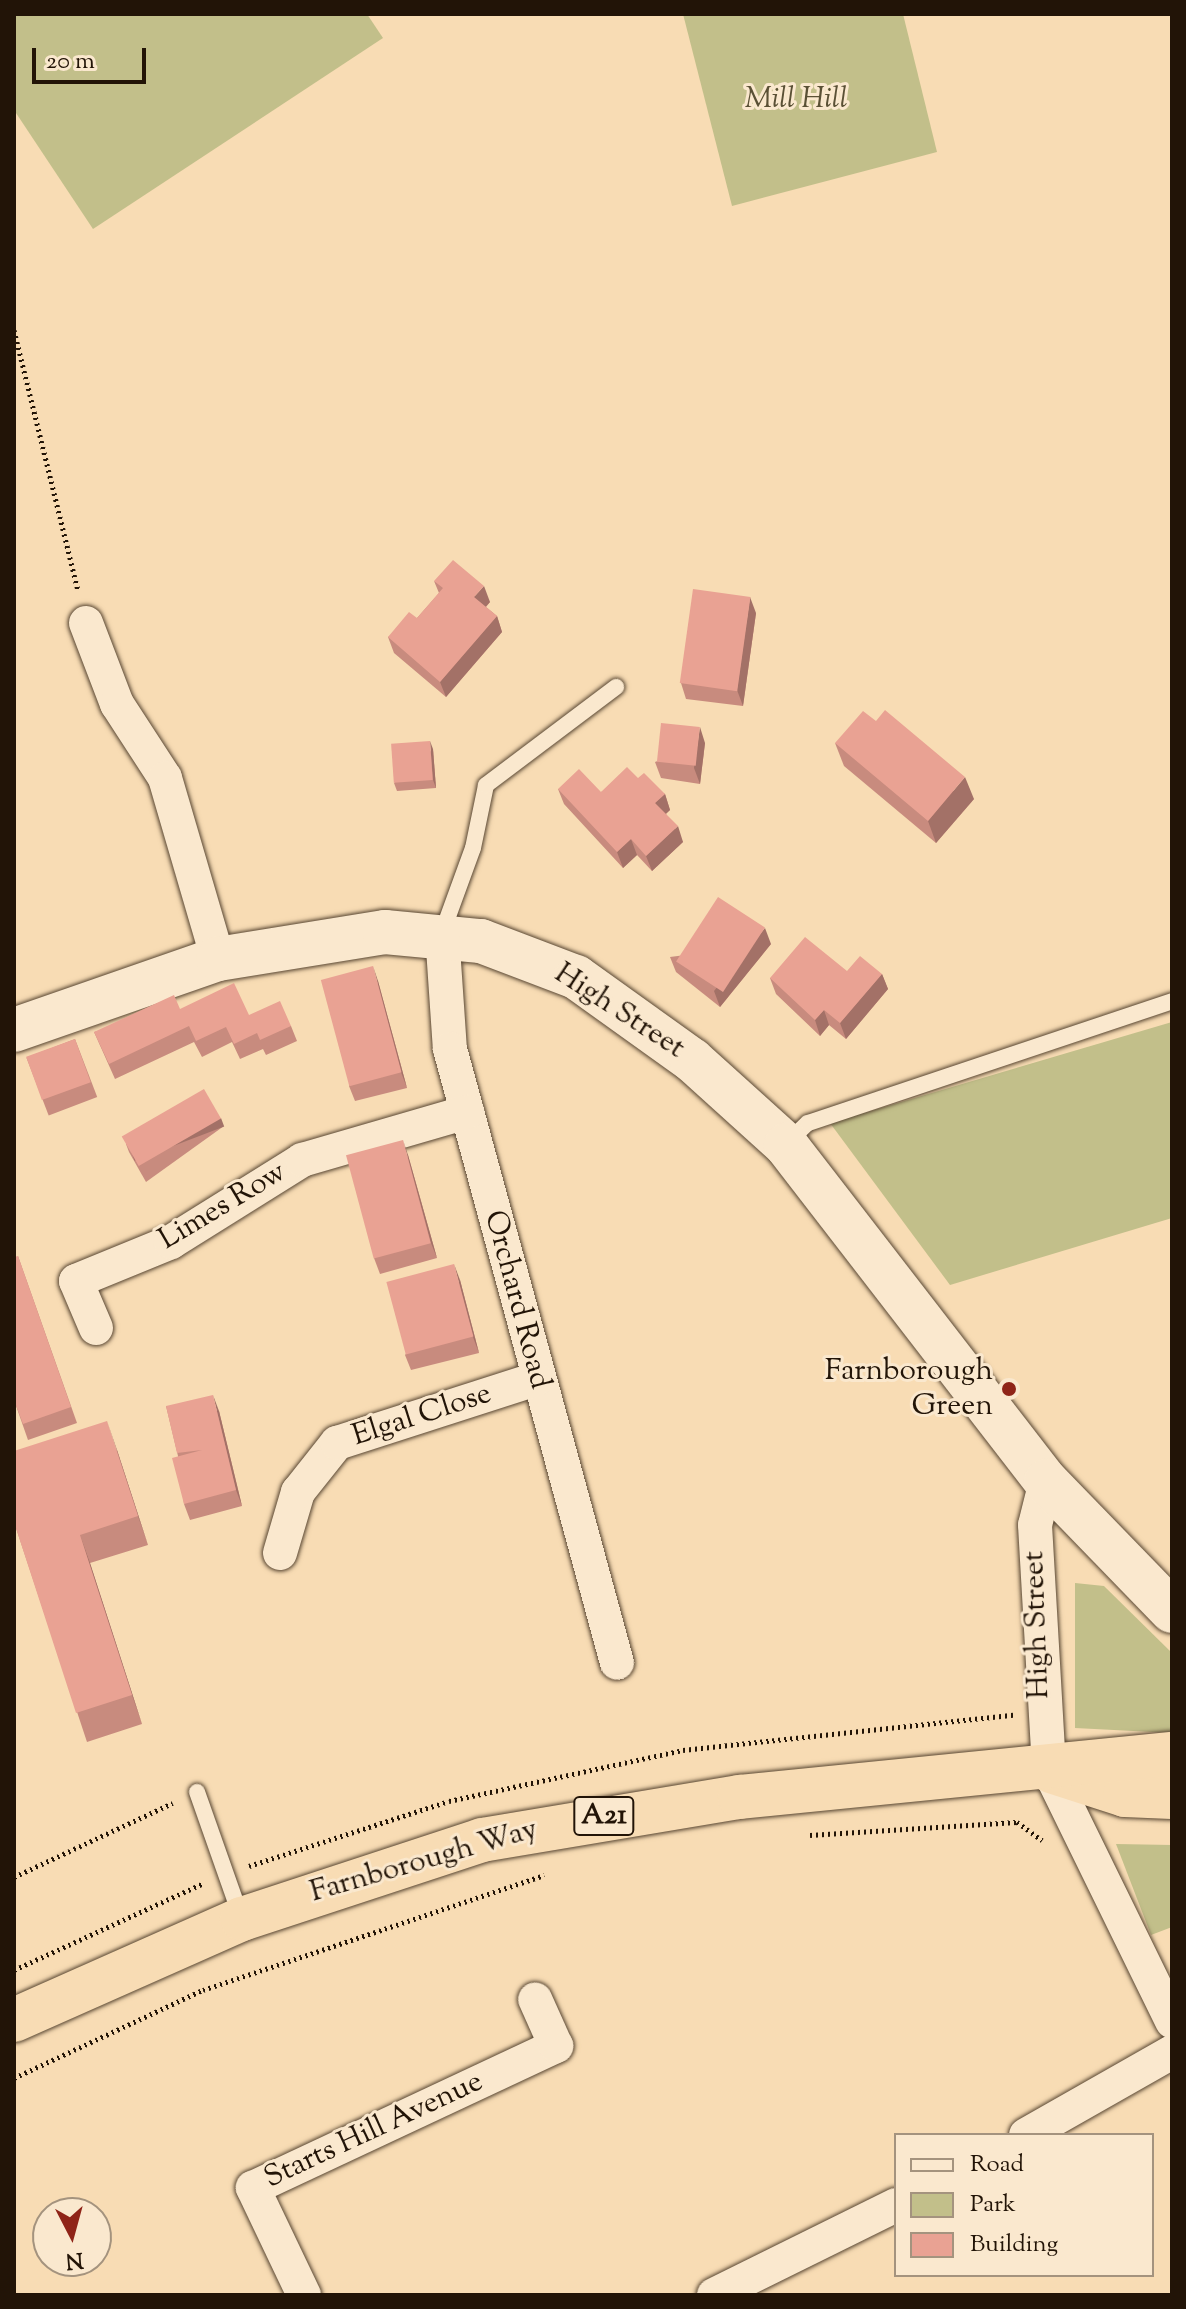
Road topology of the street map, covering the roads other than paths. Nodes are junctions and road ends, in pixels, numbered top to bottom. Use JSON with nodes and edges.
{"nodes":[{"id":1,"x":86,"y":623,"type":"road end"},
{"id":2,"x":616,"y":687,"type":"dead end"},
{"id":3,"x":442,"y":933,"type":"junction"},
{"id":4,"x":218,"y":959,"type":"junction"},
{"id":5,"x":1172,"y":1001,"type":"edge"},
{"id":6,"x":14,"y":1030,"type":"edge"},
{"id":7,"x":467,"y":1112,"type":"junction"},
{"id":8,"x":786,"y":1145,"type":"junction"},
{"id":9,"x":96,"y":1328,"type":"dead end"},
{"id":10,"x":536,"y":1379,"type":"junction"},
{"id":11,"x":1046,"y":1481,"type":"junction"},
{"id":12,"x":280,"y":1553,"type":"dead end"},
{"id":13,"x":1172,"y":1611,"type":"edge"},
{"id":14,"x":617,"y":1663,"type":"dead end"},
{"id":15,"x":1172,"y":1754,"type":"edge"},
{"id":16,"x":1049,"y":1770,"type":"junction"},
{"id":17,"x":197,"y":1792,"type":"road end"},
{"id":18,"x":1172,"y":1797,"type":"edge"},
{"id":19,"x":242,"y":1919,"type":"junction"},
{"id":20,"x":535,"y":1999,"type":"dead end"},
{"id":21,"x":14,"y":2020,"type":"edge"},
{"id":22,"x":1172,"y":2021,"type":"edge"},
{"id":23,"x":1172,"y":2052,"type":"edge"},
{"id":24,"x":1030,"y":2133,"type":"edge"},
{"id":25,"x":894,"y":2206,"type":"edge"},
{"id":26,"x":304,"y":2295,"type":"edge"},
{"id":27,"x":714,"y":2295,"type":"edge"}],
"edges":[{"from":1,"to":4,"type":"street"},
{"from":2,"to":3,"type":"lane"},
{"from":3,"to":4,"type":"main road","name":"High Street"},
{"from":3,"to":7,"type":"street","name":"Orchard Road"},
{"from":3,"to":8,"type":"main road","name":"High Street"},
{"from":4,"to":6,"type":"main road","name":"High Street"},
{"from":5,"to":8,"type":"lane"},
{"from":7,"to":9,"type":"street","name":"Limes Row"},
{"from":7,"to":10,"type":"street","name":"Orchard Road"},
{"from":8,"to":11,"type":"main road","name":"High Street"},
{"from":10,"to":12,"type":"street","name":"Elgal Close"},
{"from":10,"to":14,"type":"street","name":"Orchard Road"},
{"from":11,"to":13,"type":"main road","name":"High Street"},
{"from":11,"to":16,"type":"street","name":"High Street"},
{"from":15,"to":16,"type":"highway","number":"A21"},
{"from":16,"to":18,"type":"highway","number":"A21"},
{"from":16,"to":19,"type":"highway","name":"Farnborough Way","number":"A21"},
{"from":16,"to":22,"type":"street"},
{"from":17,"to":19,"type":"lane"},
{"from":19,"to":21,"type":"highway","name":"Farnborough Way","number":"A21"},
{"from":20,"to":26,"type":"street","name":"Starts Hill Avenue"},
{"from":23,"to":24,"type":"street"},
{"from":25,"to":27,"type":"street"}]}
